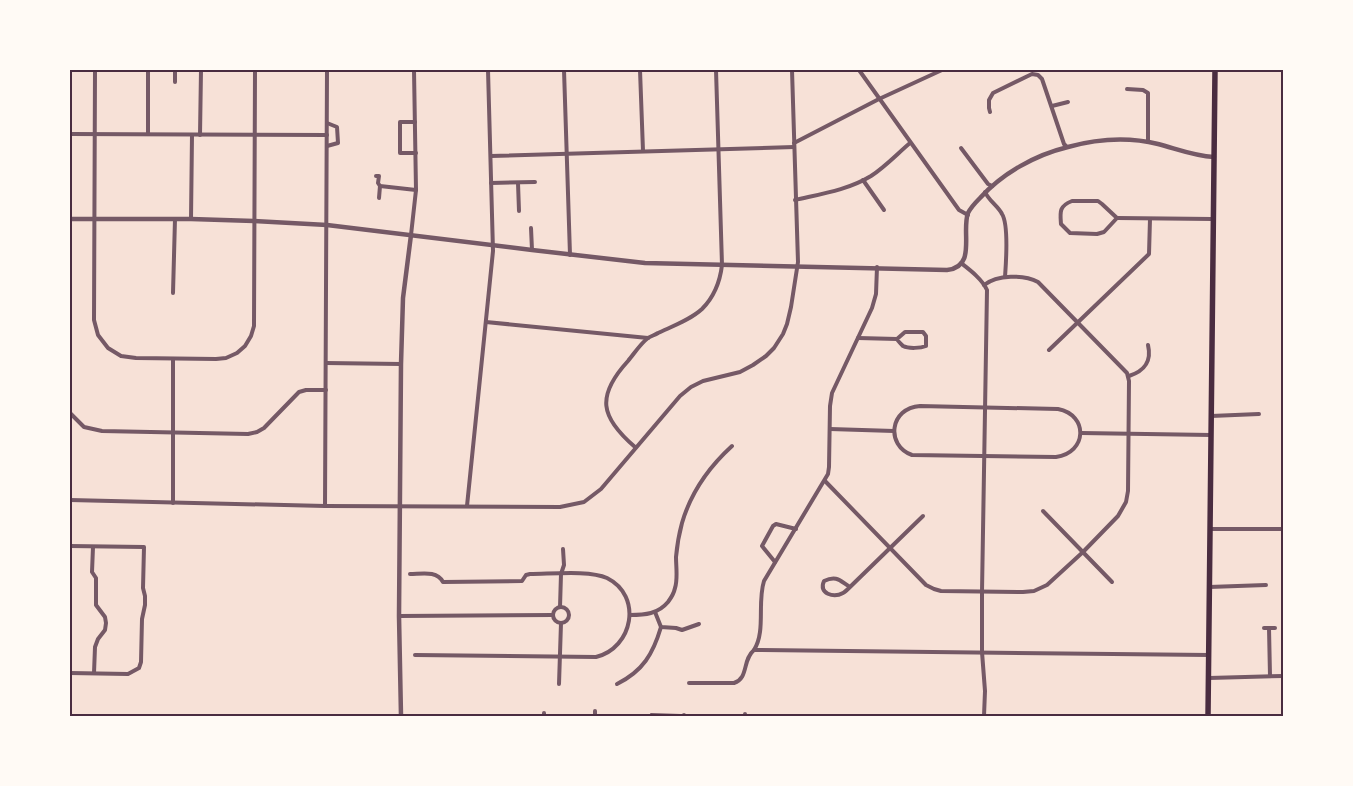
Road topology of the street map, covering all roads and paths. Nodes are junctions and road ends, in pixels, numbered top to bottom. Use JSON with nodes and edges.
{"nodes":[{"id":1,"x":95,"y":70,"type":"edge"},
{"id":2,"x":148,"y":70,"type":"edge"},
{"id":3,"x":175,"y":70,"type":"edge"},
{"id":4,"x":201,"y":70,"type":"edge"},
{"id":5,"x":255,"y":70,"type":"edge"},
{"id":6,"x":327,"y":70,"type":"edge"},
{"id":7,"x":414,"y":70,"type":"edge"},
{"id":8,"x":488,"y":70,"type":"edge"},
{"id":9,"x":564,"y":70,"type":"edge"},
{"id":10,"x":640,"y":70,"type":"edge"},
{"id":11,"x":716,"y":70,"type":"edge"},
{"id":12,"x":792,"y":70,"type":"edge"},
{"id":13,"x":859,"y":70,"type":"edge"},
{"id":14,"x":942,"y":70,"type":"edge"},
{"id":15,"x":1215,"y":70,"type":"edge"},
{"id":16,"x":175,"y":82,"type":"dead end"},
{"id":17,"x":1127,"y":89,"type":"dead end"},
{"id":18,"x":879,"y":98,"type":"junction"},
{"id":19,"x":1068,"y":102,"type":"dead end"},
{"id":20,"x":1052,"y":106,"type":"junction"},
{"id":21,"x":990,"y":112,"type":"dead end"},
{"id":22,"x":415,"y":122,"type":"junction"},
{"id":23,"x":327,"y":123,"type":"junction"},
{"id":24,"x":70,"y":134,"type":"edge"},
{"id":25,"x":94,"y":134,"type":"junction"},
{"id":26,"x":148,"y":134,"type":"junction"},
{"id":27,"x":192,"y":135,"type":"junction"},
{"id":28,"x":200,"y":135,"type":"junction"},
{"id":29,"x":255,"y":135,"type":"junction"},
{"id":30,"x":327,"y":135,"type":"junction"},
{"id":31,"x":1148,"y":142,"type":"junction"},
{"id":32,"x":910,"y":143,"type":"junction"},
{"id":33,"x":794,"y":145,"type":"junction"},
{"id":34,"x":327,"y":146,"type":"junction"},
{"id":35,"x":1067,"y":147,"type":"junction"},
{"id":36,"x":961,"y":148,"type":"dead end"},
{"id":37,"x":719,"y":149,"type":"junction"},
{"id":38,"x":643,"y":151,"type":"junction"},
{"id":39,"x":416,"y":153,"type":"junction"},
{"id":40,"x":566,"y":153,"type":"junction"},
{"id":41,"x":491,"y":156,"type":"junction"},
{"id":42,"x":1214,"y":157,"type":"junction"},
{"id":43,"x":376,"y":176,"type":"dead end"},
{"id":44,"x":863,"y":180,"type":"junction"},
{"id":45,"x":535,"y":182,"type":"dead end"},
{"id":46,"x":491,"y":183,"type":"junction"},
{"id":47,"x":518,"y":183,"type":"junction"},
{"id":48,"x":380,"y":186,"type":"junction"},
{"id":49,"x":992,"y":186,"type":"junction"},
{"id":50,"x":416,"y":190,"type":"junction"},
{"id":51,"x":985,"y":192,"type":"junction"},
{"id":52,"x":378,"y":198,"type":"dead end"},
{"id":53,"x":796,"y":200,"type":"junction"},
{"id":54,"x":884,"y":210,"type":"dead end"},
{"id":55,"x":519,"y":211,"type":"dead end"},
{"id":56,"x":968,"y":215,"type":"junction"},
{"id":57,"x":94,"y":218,"type":"junction"},
{"id":58,"x":1117,"y":218,"type":"junction"},
{"id":59,"x":70,"y":219,"type":"edge"},
{"id":60,"x":174,"y":219,"type":"junction"},
{"id":61,"x":191,"y":219,"type":"junction"},
{"id":62,"x":1150,"y":219,"type":"junction"},
{"id":63,"x":1212,"y":219,"type":"junction"},
{"id":64,"x":254,"y":221,"type":"junction"},
{"id":65,"x":327,"y":225,"type":"junction"},
{"id":66,"x":531,"y":228,"type":"dead end"},
{"id":67,"x":411,"y":235,"type":"junction"},
{"id":68,"x":493,"y":245,"type":"junction"},
{"id":69,"x":532,"y":250,"type":"junction"},
{"id":70,"x":570,"y":255,"type":"junction"},
{"id":71,"x":961,"y":263,"type":"junction"},
{"id":72,"x":722,"y":265,"type":"junction"},
{"id":73,"x":797,"y":265,"type":"junction"},
{"id":74,"x":877,"y":268,"type":"junction"},
{"id":75,"x":1005,"y":277,"type":"junction"},
{"id":76,"x":984,"y":285,"type":"junction"},
{"id":77,"x":173,"y":294,"type":"dead end"},
{"id":78,"x":486,"y":322,"type":"junction"},
{"id":79,"x":1078,"y":322,"type":"junction"},
{"id":80,"x":648,"y":338,"type":"junction"},
{"id":81,"x":858,"y":338,"type":"junction"},
{"id":82,"x":897,"y":339,"type":"junction"},
{"id":83,"x":1148,"y":346,"type":"dead end"},
{"id":84,"x":1050,"y":350,"type":"dead end"},
{"id":85,"x":174,"y":359,"type":"junction"},
{"id":86,"x":326,"y":363,"type":"junction"},
{"id":87,"x":401,"y":364,"type":"junction"},
{"id":88,"x":1129,"y":376,"type":"junction"},
{"id":89,"x":326,"y":390,"type":"junction"},
{"id":90,"x":985,"y":407,"type":"junction"},
{"id":91,"x":70,"y":413,"type":"edge"},
{"id":92,"x":1259,"y":414,"type":"dead end"},
{"id":93,"x":1211,"y":416,"type":"junction"},
{"id":94,"x":830,"y":429,"type":"junction"},
{"id":95,"x":894,"y":430,"type":"junction"},
{"id":96,"x":173,"y":433,"type":"junction"},
{"id":97,"x":1081,"y":433,"type":"junction"},
{"id":98,"x":1128,"y":433,"type":"junction"},
{"id":99,"x":1211,"y":435,"type":"junction"},
{"id":100,"x":732,"y":446,"type":"dead end"},
{"id":101,"x":635,"y":447,"type":"junction"},
{"id":102,"x":985,"y":456,"type":"junction"},
{"id":103,"x":825,"y":481,"type":"junction"},
{"id":104,"x":70,"y":500,"type":"edge"},
{"id":105,"x":173,"y":503,"type":"junction"},
{"id":106,"x":325,"y":506,"type":"junction"},
{"id":107,"x":400,"y":506,"type":"junction"},
{"id":108,"x":468,"y":506,"type":"junction"},
{"id":109,"x":1043,"y":511,"type":"dead end"},
{"id":110,"x":923,"y":516,"type":"dead end"},
{"id":111,"x":796,"y":529,"type":"junction"},
{"id":112,"x":1210,"y":529,"type":"junction"},
{"id":113,"x":1283,"y":529,"type":"edge"},
{"id":114,"x":70,"y":546,"type":"edge"},
{"id":115,"x":93,"y":547,"type":"junction"},
{"id":116,"x":890,"y":548,"type":"junction"},
{"id":117,"x":563,"y":549,"type":"dead end"},
{"id":118,"x":1082,"y":551,"type":"junction"},
{"id":119,"x":775,"y":562,"type":"junction"},
{"id":120,"x":410,"y":574,"type":"dead end"},
{"id":121,"x":561,"y":574,"type":"junction"},
{"id":122,"x":1112,"y":582,"type":"dead end"},
{"id":123,"x":1266,"y":585,"type":"dead end"},
{"id":124,"x":850,"y":587,"type":"junction"},
{"id":125,"x":1209,"y":587,"type":"junction"},
{"id":126,"x":982,"y":592,"type":"junction"},
{"id":127,"x":560,"y":607,"type":"junction"},
{"id":128,"x":655,"y":612,"type":"junction"},
{"id":129,"x":552,"y":615,"type":"junction"},
{"id":130,"x":630,"y":615,"type":"junction"},
{"id":131,"x":400,"y":616,"type":"junction"},
{"id":132,"x":561,"y":623,"type":"junction"},
{"id":133,"x":699,"y":624,"type":"dead end"},
{"id":134,"x":661,"y":627,"type":"junction"},
{"id":135,"x":1264,"y":628,"type":"dead end"},
{"id":136,"x":1270,"y":628,"type":"junction"},
{"id":137,"x":1275,"y":628,"type":"dead end"},
{"id":138,"x":754,"y":650,"type":"junction"},
{"id":139,"x":982,"y":652,"type":"junction"},
{"id":140,"x":1209,"y":655,"type":"junction"},
{"id":141,"x":415,"y":656,"type":"dead end"},
{"id":142,"x":559,"y":657,"type":"junction"},
{"id":143,"x":70,"y":673,"type":"edge"},
{"id":144,"x":94,"y":673,"type":"junction"},
{"id":145,"x":1270,"y":676,"type":"junction"},
{"id":146,"x":1283,"y":676,"type":"edge"},
{"id":147,"x":1209,"y":678,"type":"junction"},
{"id":148,"x":688,"y":683,"type":"dead end"},
{"id":149,"x":559,"y":684,"type":"dead end"},
{"id":150,"x":617,"y":684,"type":"dead end"},
{"id":151,"x":651,"y":714,"type":"dead end"},
{"id":152,"x":401,"y":715,"type":"edge"},
{"id":153,"x":984,"y":715,"type":"edge"},
{"id":154,"x":684,"y":716,"type":"edge"},
{"id":155,"x":710,"y":716,"type":"edge"},
{"id":156,"x":1208,"y":716,"type":"edge"}],
"edges":[{"from":1,"to":25,"type":"street"},
{"from":2,"to":26,"type":"street"},
{"from":3,"to":16,"type":"street"},
{"from":4,"to":28,"type":"street"},
{"from":5,"to":29,"type":"street"},
{"from":6,"to":23,"type":"street"},
{"from":7,"to":22,"type":"street"},
{"from":8,"to":41,"type":"street"},
{"from":9,"to":40,"type":"street"},
{"from":10,"to":38,"type":"street"},
{"from":11,"to":37,"type":"street"},
{"from":12,"to":33,"type":"street"},
{"from":13,"to":18,"type":"street"},
{"from":14,"to":18,"type":"street"},
{"from":15,"to":42,"type":"main road"},
{"from":17,"to":31,"type":"street"},
{"from":18,"to":32,"type":"street"},
{"from":18,"to":33,"type":"street"},
{"from":19,"to":20,"type":"street"},
{"from":20,"to":21,"type":"street"},
{"from":20,"to":35,"type":"street"},
{"from":22,"to":39,"type":"street"},
{"from":22,"to":39,"type":"street"},
{"from":23,"to":30,"type":"street"},
{"from":23,"to":34,"type":"street"},
{"from":24,"to":25,"type":"street"},
{"from":25,"to":26,"type":"street"},
{"from":25,"to":57,"type":"street"},
{"from":26,"to":27,"type":"street"},
{"from":27,"to":28,"type":"street"},
{"from":27,"to":61,"type":"street"},
{"from":28,"to":29,"type":"street"},
{"from":29,"to":30,"type":"street"},
{"from":29,"to":64,"type":"street"},
{"from":30,"to":34,"type":"street"},
{"from":31,"to":35,"type":"street"},
{"from":31,"to":42,"type":"street"},
{"from":32,"to":44,"type":"street"},
{"from":32,"to":56,"type":"street"},
{"from":33,"to":37,"type":"street"},
{"from":33,"to":53,"type":"street"},
{"from":34,"to":65,"type":"street"},
{"from":35,"to":49,"type":"street"},
{"from":36,"to":49,"type":"street"},
{"from":37,"to":38,"type":"street"},
{"from":37,"to":72,"type":"street"},
{"from":38,"to":40,"type":"street"},
{"from":39,"to":50,"type":"street"},
{"from":40,"to":41,"type":"street"},
{"from":40,"to":70,"type":"street"},
{"from":41,"to":46,"type":"street"},
{"from":42,"to":63,"type":"main road"},
{"from":43,"to":48,"type":"street"},
{"from":44,"to":53,"type":"street"},
{"from":44,"to":54,"type":"street"},
{"from":45,"to":47,"type":"street"},
{"from":46,"to":47,"type":"street"},
{"from":46,"to":68,"type":"street"},
{"from":47,"to":55,"type":"street"},
{"from":48,"to":50,"type":"street"},
{"from":48,"to":52,"type":"street"},
{"from":49,"to":51,"type":"street"},
{"from":50,"to":67,"type":"street"},
{"from":51,"to":56,"type":"street"},
{"from":51,"to":75,"type":"street"},
{"from":53,"to":73,"type":"street"},
{"from":56,"to":71,"type":"street"},
{"from":57,"to":59,"type":"street"},
{"from":57,"to":60,"type":"street"},
{"from":57,"to":85,"type":"street"},
{"from":58,"to":58,"type":"street"},
{"from":58,"to":62,"type":"street"},
{"from":60,"to":61,"type":"street"},
{"from":60,"to":77,"type":"street"},
{"from":61,"to":64,"type":"street"},
{"from":62,"to":63,"type":"street"},
{"from":62,"to":79,"type":"street"},
{"from":63,"to":93,"type":"main road"},
{"from":64,"to":65,"type":"street"},
{"from":64,"to":85,"type":"street"},
{"from":65,"to":67,"type":"street"},
{"from":65,"to":86,"type":"street"},
{"from":66,"to":69,"type":"street"},
{"from":67,"to":68,"type":"street"},
{"from":67,"to":87,"type":"street"},
{"from":68,"to":69,"type":"street"},
{"from":68,"to":78,"type":"street"},
{"from":69,"to":70,"type":"street"},
{"from":70,"to":72,"type":"street"},
{"from":71,"to":74,"type":"street"},
{"from":71,"to":76,"type":"street"},
{"from":72,"to":73,"type":"street"},
{"from":72,"to":80,"type":"street"},
{"from":73,"to":74,"type":"street"},
{"from":73,"to":101,"type":"street"},
{"from":74,"to":81,"type":"street"},
{"from":75,"to":76,"type":"street"},
{"from":75,"to":79,"type":"street"},
{"from":76,"to":90,"type":"street"},
{"from":78,"to":80,"type":"street"},
{"from":78,"to":108,"type":"street"},
{"from":79,"to":84,"type":"street"},
{"from":79,"to":88,"type":"street"},
{"from":80,"to":101,"type":"street"},
{"from":81,"to":82,"type":"street"},
{"from":81,"to":94,"type":"street"},
{"from":82,"to":82,"type":"street"},
{"from":83,"to":88,"type":"street"},
{"from":85,"to":96,"type":"street"},
{"from":86,"to":87,"type":"street"},
{"from":86,"to":89,"type":"street"},
{"from":87,"to":107,"type":"street"},
{"from":88,"to":98,"type":"street"},
{"from":89,"to":96,"type":"street"},
{"from":89,"to":106,"type":"street"},
{"from":90,"to":95,"type":"street"},
{"from":90,"to":97,"type":"street"},
{"from":90,"to":102,"type":"street"},
{"from":91,"to":96,"type":"street"},
{"from":92,"to":93,"type":"street"},
{"from":93,"to":99,"type":"main road"},
{"from":94,"to":95,"type":"street"},
{"from":94,"to":103,"type":"street"},
{"from":95,"to":102,"type":"street"},
{"from":96,"to":105,"type":"street"},
{"from":97,"to":98,"type":"street"},
{"from":97,"to":102,"type":"street"},
{"from":98,"to":99,"type":"street"},
{"from":98,"to":118,"type":"street"},
{"from":99,"to":112,"type":"main road"},
{"from":100,"to":128,"type":"street"},
{"from":101,"to":108,"type":"street"},
{"from":102,"to":126,"type":"street"},
{"from":103,"to":111,"type":"street"},
{"from":103,"to":116,"type":"street"},
{"from":104,"to":105,"type":"street"},
{"from":105,"to":106,"type":"street"},
{"from":106,"to":107,"type":"street"},
{"from":107,"to":108,"type":"street"},
{"from":107,"to":131,"type":"street"},
{"from":109,"to":118,"type":"street"},
{"from":110,"to":116,"type":"street"},
{"from":111,"to":119,"type":"street"},
{"from":111,"to":119,"type":"street"},
{"from":112,"to":113,"type":"street"},
{"from":112,"to":125,"type":"main road"},
{"from":114,"to":115,"type":"street"},
{"from":115,"to":144,"type":"street"},
{"from":115,"to":144,"type":"street"},
{"from":116,"to":124,"type":"street"},
{"from":116,"to":126,"type":"street"},
{"from":117,"to":121,"type":"street"},
{"from":118,"to":122,"type":"street"},
{"from":118,"to":126,"type":"street"},
{"from":119,"to":138,"type":"street"},
{"from":120,"to":121,"type":"street"},
{"from":121,"to":127,"type":"street"},
{"from":121,"to":130,"type":"street"},
{"from":123,"to":125,"type":"street"},
{"from":124,"to":124,"type":"street"},
{"from":125,"to":140,"type":"main road"},
{"from":126,"to":139,"type":"street"},
{"from":127,"to":129,"type":"street"},
{"from":127,"to":132,"type":"street"},
{"from":128,"to":130,"type":"street"},
{"from":128,"to":134,"type":"street"},
{"from":129,"to":131,"type":"street"},
{"from":129,"to":132,"type":"street"},
{"from":130,"to":142,"type":"street"},
{"from":131,"to":152,"type":"street"},
{"from":132,"to":142,"type":"street"},
{"from":133,"to":134,"type":"street"},
{"from":134,"to":150,"type":"street"},
{"from":135,"to":136,"type":"street"},
{"from":136,"to":137,"type":"street"},
{"from":136,"to":145,"type":"street"},
{"from":138,"to":139,"type":"street"},
{"from":138,"to":148,"type":"street"},
{"from":139,"to":140,"type":"street"},
{"from":139,"to":153,"type":"street"},
{"from":140,"to":147,"type":"main road"},
{"from":141,"to":142,"type":"street"},
{"from":142,"to":149,"type":"street"},
{"from":143,"to":144,"type":"street"},
{"from":145,"to":146,"type":"street"},
{"from":145,"to":147,"type":"street"},
{"from":147,"to":156,"type":"main road"},
{"from":151,"to":154,"type":"lane"},
{"from":154,"to":155,"type":"lane"}]}
